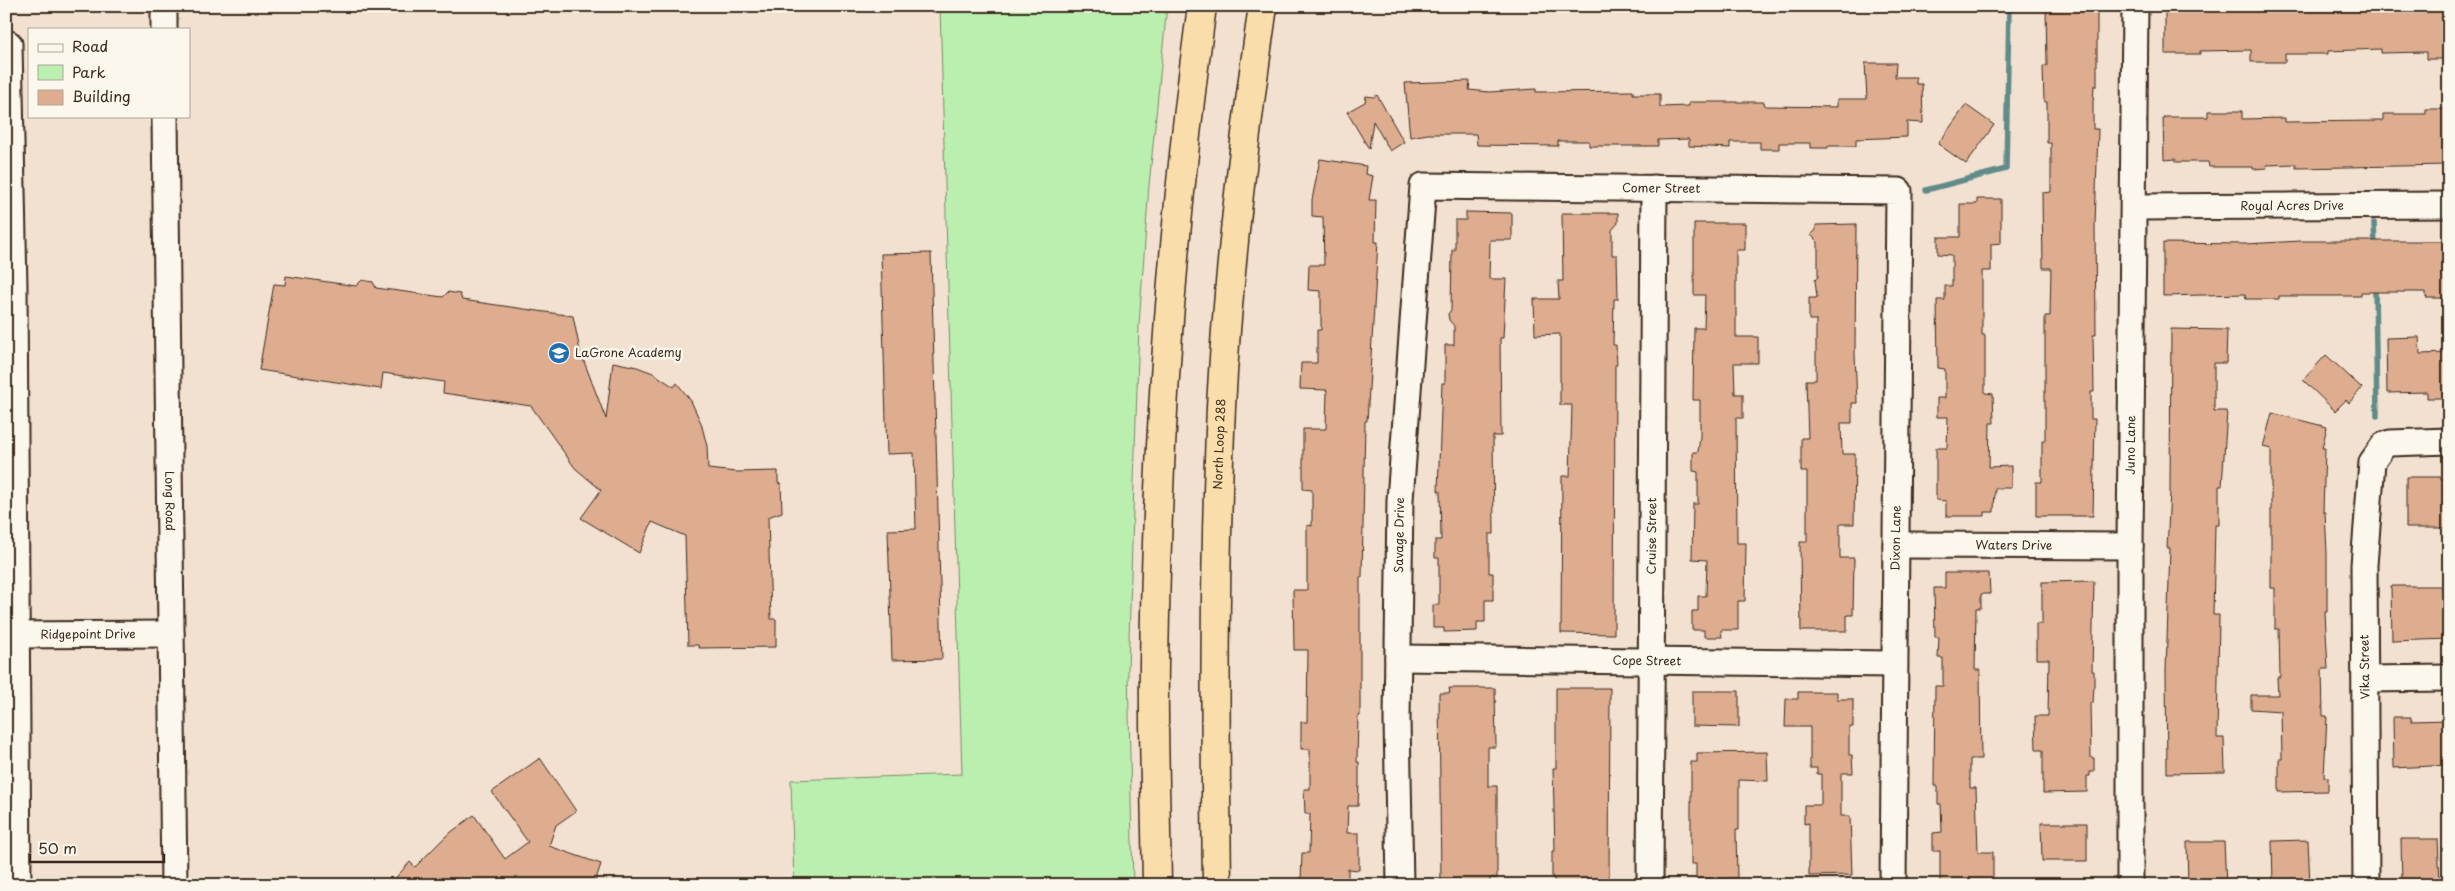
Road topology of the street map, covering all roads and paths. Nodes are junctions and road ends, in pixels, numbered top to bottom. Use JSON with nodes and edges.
{"nodes":[{"id":1,"x":164,"y":6,"type":"edge"},
{"id":2,"x":1202,"y":6,"type":"edge"},
{"id":3,"x":1263,"y":6,"type":"edge"},
{"id":4,"x":2136,"y":6,"type":"edge"},
{"id":5,"x":164,"y":28,"type":"edge"},
{"id":6,"x":15,"y":44,"type":"edge"},
{"id":7,"x":165,"y":118,"type":"edge"},
{"id":8,"x":1423,"y":186,"type":"joint"},
{"id":9,"x":1654,"y":188,"type":"junction"},
{"id":10,"x":1899,"y":191,"type":"joint"},
{"id":11,"x":2449,"y":205,"type":"edge"},
{"id":12,"x":2134,"y":207,"type":"junction"},
{"id":13,"x":2449,"y":441,"type":"edge"},
{"id":14,"x":1896,"y":545,"type":"junction"},
{"id":15,"x":2130,"y":546,"type":"junction"},
{"id":16,"x":171,"y":634,"type":"junction"},
{"id":17,"x":11,"y":635,"type":"edge"},
{"id":18,"x":1398,"y":658,"type":"junction"},
{"id":19,"x":1652,"y":663,"type":"junction"},
{"id":20,"x":1894,"y":664,"type":"junction"},
{"id":21,"x":2449,"y":678,"type":"edge"},
{"id":22,"x":2366,"y":679,"type":"junction"},
{"id":23,"x":18,"y":885,"type":"edge"},
{"id":24,"x":174,"y":885,"type":"edge"},
{"id":25,"x":1157,"y":885,"type":"edge"},
{"id":26,"x":1217,"y":885,"type":"edge"},
{"id":27,"x":1400,"y":885,"type":"edge"},
{"id":28,"x":1650,"y":885,"type":"edge"},
{"id":29,"x":1893,"y":885,"type":"edge"},
{"id":30,"x":2130,"y":885,"type":"edge"},
{"id":31,"x":2366,"y":885,"type":"edge"}],
"edges":[{"from":1,"to":5,"type":"street"},
{"from":2,"to":25,"type":"highway"},
{"from":3,"to":26,"type":"highway","name":"North Loop 288"},
{"from":4,"to":12,"type":"street","name":"Juno Lane"},
{"from":6,"to":17,"type":"street"},
{"from":7,"to":16,"type":"street","name":"Long Road"},
{"from":8,"to":9,"type":"street","name":"Comer Street"},
{"from":8,"to":18,"type":"street","name":"Savage Drive"},
{"from":9,"to":10,"type":"street","name":"Comer Street"},
{"from":9,"to":19,"type":"street","name":"Cruise Street"},
{"from":10,"to":14,"type":"street","name":"Dixon Lane"},
{"from":11,"to":12,"type":"street","name":"Royal Acres Drive"},
{"from":12,"to":15,"type":"street","name":"Juno Lane"},
{"from":13,"to":22,"type":"street","name":"Vika Street"},
{"from":14,"to":15,"type":"street","name":"Waters Drive"},
{"from":14,"to":20,"type":"street","name":"Dixon Lane"},
{"from":15,"to":30,"type":"street","name":"Juno Lane"},
{"from":16,"to":17,"type":"street","name":"Ridgepoint Drive"},
{"from":16,"to":24,"type":"street","name":"Long Road"},
{"from":17,"to":23,"type":"street"},
{"from":18,"to":19,"type":"street","name":"Cope Street"},
{"from":18,"to":27,"type":"street","name":"Savage Drive"},
{"from":19,"to":20,"type":"street","name":"Cope Street"},
{"from":19,"to":28,"type":"street","name":"Cruise Street"},
{"from":20,"to":29,"type":"street","name":"Dixon Lane"},
{"from":21,"to":22,"type":"street"},
{"from":22,"to":31,"type":"street","name":"Vika Street"}]}
